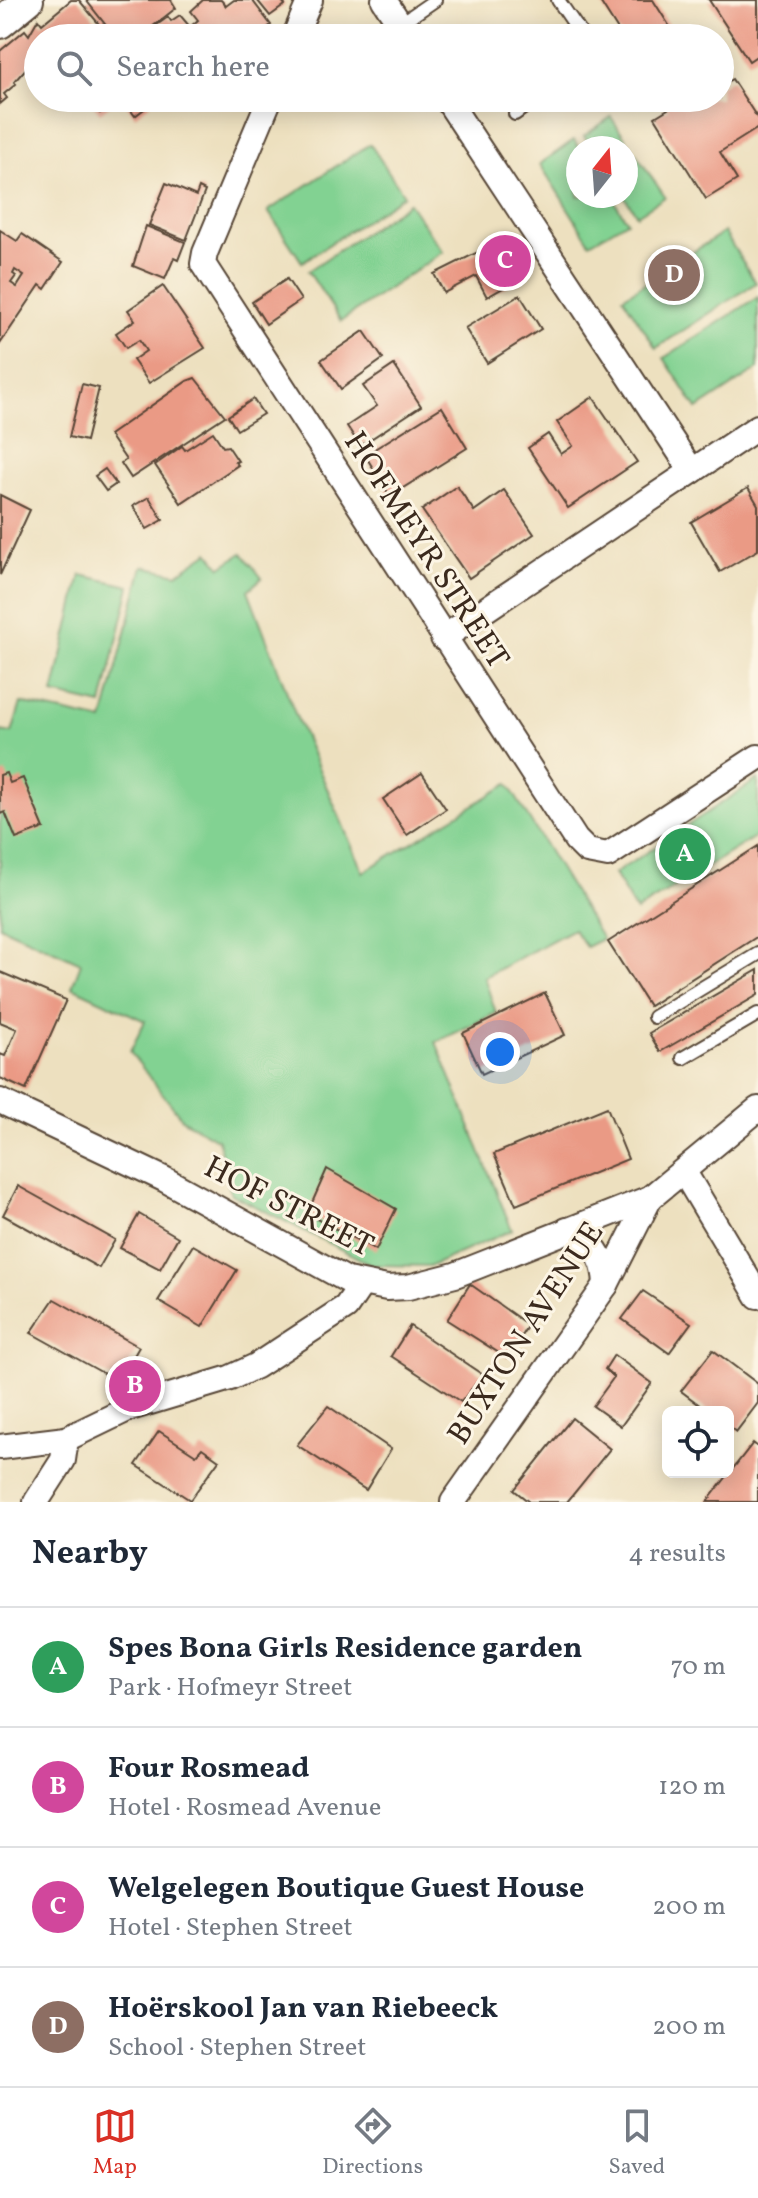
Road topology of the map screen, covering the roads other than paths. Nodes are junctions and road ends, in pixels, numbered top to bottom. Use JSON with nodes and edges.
{"nodes":[{"id":1,"x":28,"y":0,"type":"edge"},
{"id":2,"x":310,"y":0,"type":"edge"},
{"id":3,"x":384,"y":0,"type":"edge"},
{"id":4,"x":435,"y":0,"type":"edge"},
{"id":5,"x":558,"y":0,"type":"edge"},
{"id":6,"x":0,"y":23,"type":"edge"},
{"id":7,"x":300,"y":24,"type":"edge"},
{"id":8,"x":399,"y":24,"type":"edge"},
{"id":9,"x":411,"y":24,"type":"edge"},
{"id":10,"x":575,"y":24,"type":"edge"},
{"id":11,"x":264,"y":112,"type":"edge"},
{"id":12,"x":463,"y":112,"type":"edge"},
{"id":13,"x":518,"y":112,"type":"edge"},
{"id":14,"x":515,"y":114,"type":"dead end"},
{"id":15,"x":758,"y":427,"type":"edge"},
{"id":16,"x":692,"y":471,"type":"junction"},
{"id":17,"x":443,"y":638,"type":"junction"},
{"id":18,"x":758,"y":757,"type":"edge"},
{"id":19,"x":758,"y":954,"type":"edge"},
{"id":20,"x":758,"y":1014,"type":"edge"},
{"id":21,"x":654,"y":1017,"type":"dead end"},
{"id":22,"x":683,"y":1058,"type":"dead end"},
{"id":23,"x":0,"y":1101,"type":"edge"},
{"id":24,"x":758,"y":1109,"type":"edge"},
{"id":25,"x":684,"y":1172,"type":"junction"},
{"id":26,"x":650,"y":1198,"type":"junction"},
{"id":27,"x":567,"y":1230,"type":"junction"},
{"id":28,"x":361,"y":1285,"type":"junction"},
{"id":29,"x":606,"y":1285,"type":"junction"},
{"id":30,"x":758,"y":1296,"type":"edge"},
{"id":31,"x":66,"y":1439,"type":"junction"},
{"id":32,"x":0,"y":1447,"type":"edge"},
{"id":33,"x":36,"y":1502,"type":"edge"},
{"id":34,"x":453,"y":1502,"type":"edge"}],
"edges":[{"from":1,"to":6,"type":"street"},
{"from":2,"to":7,"type":"street"},
{"from":3,"to":8,"type":"street"},
{"from":4,"to":9,"type":"lane"},
{"from":5,"to":10,"type":"lane"},
{"from":11,"to":17,"type":"street","name":"HOFMEYR STREET"},
{"from":12,"to":16,"type":"street"},
{"from":13,"to":14,"type":"lane"},
{"from":15,"to":16,"type":"street"},
{"from":16,"to":17,"type":"street"},
{"from":17,"to":18,"type":"street","name":"HOFMEYR STREET"},
{"from":19,"to":21,"type":"lane"},
{"from":20,"to":22,"type":"lane"},
{"from":23,"to":28,"type":"street","name":"HOF STREET"},
{"from":24,"to":25,"type":"street","name":"HOF STREET"},
{"from":25,"to":26,"type":"street","name":"HOF STREET"},
{"from":25,"to":30,"type":"street"},
{"from":26,"to":27,"type":"street","name":"HOF STREET"},
{"from":26,"to":29,"type":"street","name":"BUXTON AVENUE"},
{"from":27,"to":28,"type":"street","name":"HOF STREET"},
{"from":27,"to":29,"type":"street"},
{"from":28,"to":31,"type":"street"},
{"from":29,"to":34,"type":"street","name":"BUXTON AVENUE"},
{"from":31,"to":32,"type":"street"},
{"from":31,"to":33,"type":"street"}]}
